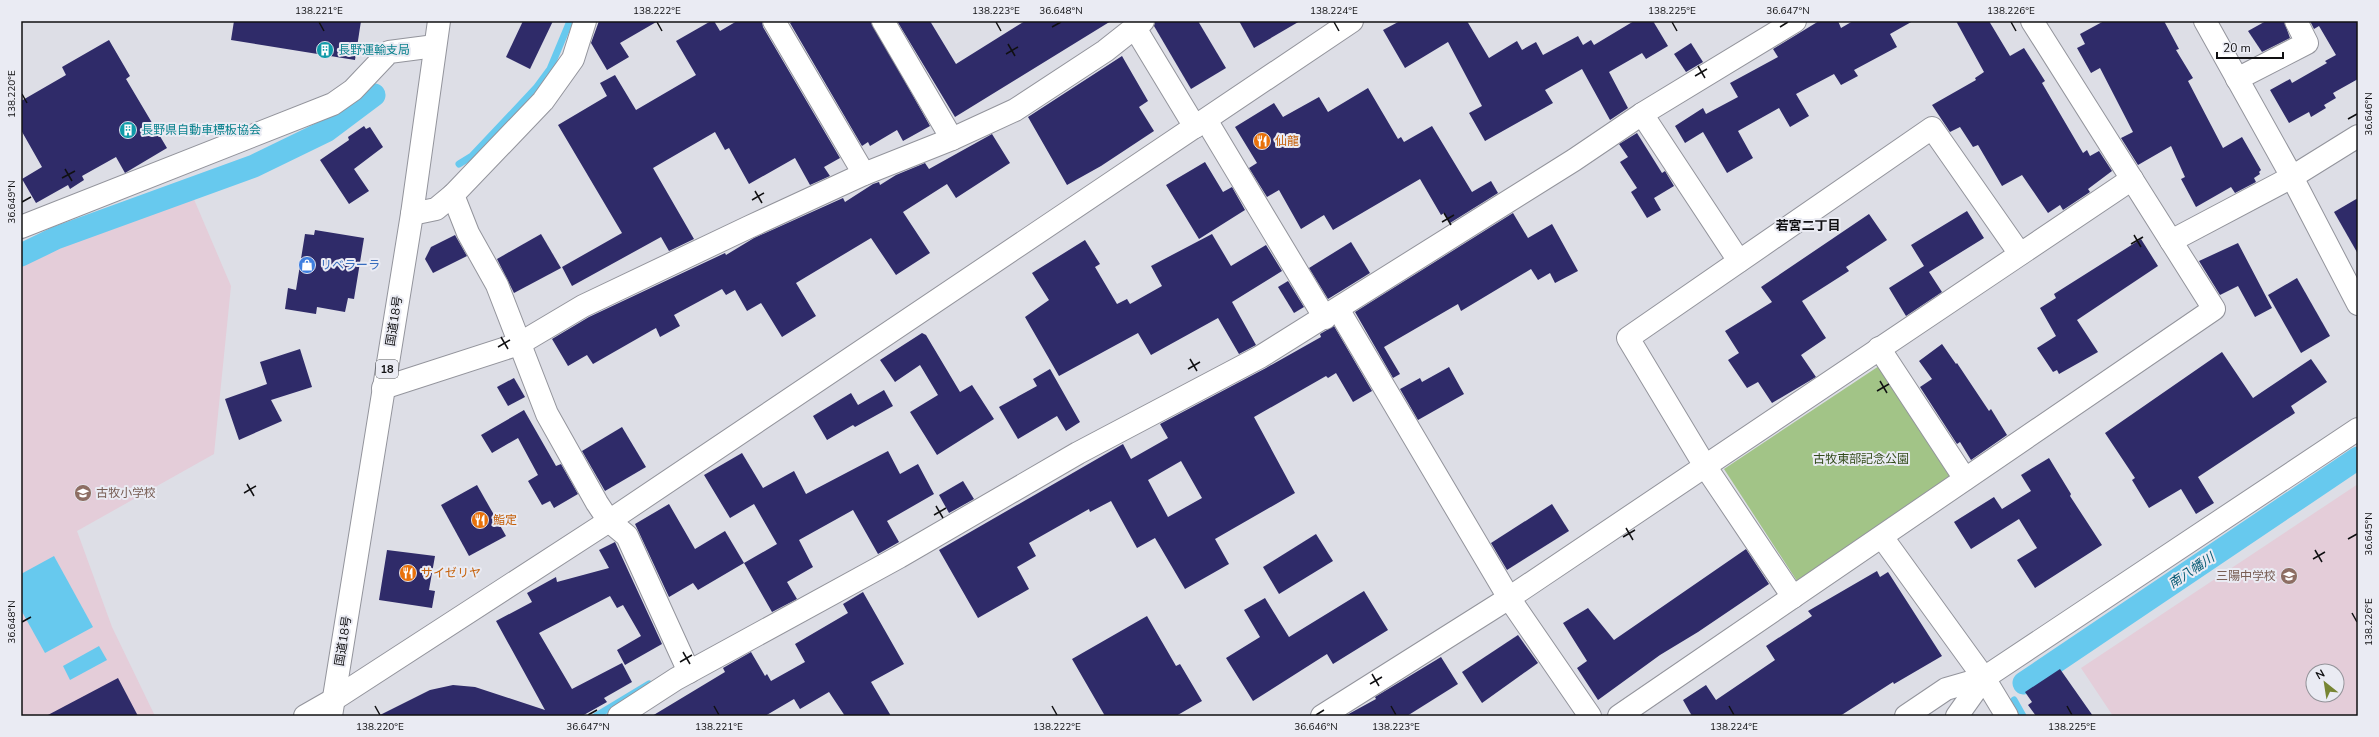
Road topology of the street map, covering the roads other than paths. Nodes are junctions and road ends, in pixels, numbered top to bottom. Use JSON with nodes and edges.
{"nodes":[{"id":1,"x":439,"y":21,"type":"edge"},
{"id":2,"x":585,"y":21,"type":"edge"},
{"id":3,"x":774,"y":21,"type":"edge"},
{"id":4,"x":883,"y":21,"type":"edge"},
{"id":5,"x":1352,"y":21,"type":"edge"},
{"id":6,"x":1795,"y":21,"type":"edge"},
{"id":7,"x":2032,"y":21,"type":"edge"},
{"id":8,"x":2205,"y":21,"type":"edge"},
{"id":9,"x":2296,"y":21,"type":"edge"},
{"id":10,"x":1139,"y":24,"type":"edge"},
{"id":11,"x":435,"y":46,"type":"junction"},
{"id":12,"x":2237,"y":79,"type":"junction"},
{"id":13,"x":1642,"y":114,"type":"junction"},
{"id":14,"x":1200,"y":124,"type":"junction"},
{"id":15,"x":2358,"y":136,"type":"edge"},
{"id":16,"x":952,"y":139,"type":"junction"},
{"id":17,"x":864,"y":174,"type":"junction"},
{"id":18,"x":2292,"y":177,"type":"junction"},
{"id":19,"x":2132,"y":179,"type":"junction"},
{"id":20,"x":452,"y":195,"type":"junction"},
{"id":21,"x":412,"y":214,"type":"junction"},
{"id":22,"x":21,"y":227,"type":"edge"},
{"id":23,"x":2171,"y":241,"type":"junction"},
{"id":24,"x":2020,"y":254,"type":"junction"},
{"id":25,"x":1739,"y":261,"type":"junction"},
{"id":26,"x":2358,"y":304,"type":"edge"},
{"id":27,"x":1332,"y":314,"type":"junction"},
{"id":28,"x":519,"y":344,"type":"junction"},
{"id":29,"x":1879,"y":348,"type":"junction"},
{"id":30,"x":383,"y":388,"type":"junction"},
{"id":31,"x":2358,"y":429,"type":"edge"},
{"id":32,"x":1705,"y":466,"type":"junction"},
{"id":33,"x":1966,"y":479,"type":"junction"},
{"id":34,"x":609,"y":520,"type":"junction"},
{"id":35,"x":1882,"y":537,"type":"junction"},
{"id":36,"x":1793,"y":597,"type":"junction"},
{"id":37,"x":1509,"y":598,"type":"junction"},
{"id":38,"x":689,"y":672,"type":"junction"},
{"id":39,"x":1984,"y":678,"type":"junction"},
{"id":40,"x":332,"y":708,"type":"edge"},
{"id":41,"x":305,"y":716,"type":"edge"},
{"id":42,"x":619,"y":716,"type":"edge"},
{"id":43,"x":1322,"y":716,"type":"edge"},
{"id":44,"x":1590,"y":716,"type":"edge"},
{"id":45,"x":1619,"y":716,"type":"edge"},
{"id":46,"x":1906,"y":716,"type":"edge"},
{"id":47,"x":1957,"y":716,"type":"edge"},
{"id":48,"x":2006,"y":716,"type":"edge"}],
"edges":[{"from":1,"to":11,"type":"main road","name":"国道18号","number":"18"},
{"from":2,"to":20,"type":"main road"},
{"from":3,"to":17,"type":"main road"},
{"from":4,"to":16,"type":"main road"},
{"from":5,"to":14,"type":"main road"},
{"from":6,"to":13,"type":"main road"},
{"from":7,"to":19,"type":"main road"},
{"from":8,"to":12,"type":"main road"},
{"from":9,"to":12,"type":"main road"},
{"from":10,"to":14,"type":"main road"},
{"from":10,"to":16,"type":"main road"},
{"from":11,"to":21,"type":"main road","name":"国道18号","number":"18"},
{"from":11,"to":22,"type":"main road"},
{"from":12,"to":18,"type":"main road"},
{"from":13,"to":25,"type":"main road"},
{"from":13,"to":27,"type":"main road"},
{"from":14,"to":27,"type":"main road"},
{"from":14,"to":34,"type":"main road"},
{"from":15,"to":18,"type":"main road"},
{"from":16,"to":17,"type":"main road"},
{"from":17,"to":28,"type":"main road"},
{"from":18,"to":23,"type":"main road"},
{"from":18,"to":26,"type":"main road"},
{"from":19,"to":23,"type":"main road"},
{"from":19,"to":24,"type":"main road"},
{"from":20,"to":21,"type":"main road"},
{"from":20,"to":28,"type":"main road"},
{"from":21,"to":30,"type":"main road","name":"国道18号","number":"18"},
{"from":23,"to":33,"type":"main road"},
{"from":24,"to":25,"type":"main road"},
{"from":24,"to":29,"type":"main road"},
{"from":25,"to":32,"type":"main road"},
{"from":27,"to":37,"type":"main road"},
{"from":27,"to":38,"type":"main road"},
{"from":28,"to":30,"type":"main road"},
{"from":28,"to":34,"type":"main road"},
{"from":29,"to":32,"type":"main road"},
{"from":29,"to":33,"type":"main road"},
{"from":30,"to":40,"type":"main road","name":"国道18号","number":"18"},
{"from":31,"to":39,"type":"main road"},
{"from":32,"to":36,"type":"main road"},
{"from":32,"to":37,"type":"main road"},
{"from":33,"to":35,"type":"main road"},
{"from":34,"to":38,"type":"main road"},
{"from":34,"to":40,"type":"main road"},
{"from":35,"to":36,"type":"main road"},
{"from":35,"to":39,"type":"main road"},
{"from":36,"to":45,"type":"main road"},
{"from":37,"to":43,"type":"main road"},
{"from":37,"to":44,"type":"main road"},
{"from":38,"to":42,"type":"main road"},
{"from":39,"to":46,"type":"main road"},
{"from":39,"to":47,"type":"main road"},
{"from":39,"to":48,"type":"main road"},
{"from":40,"to":41,"type":"main road"}]}
